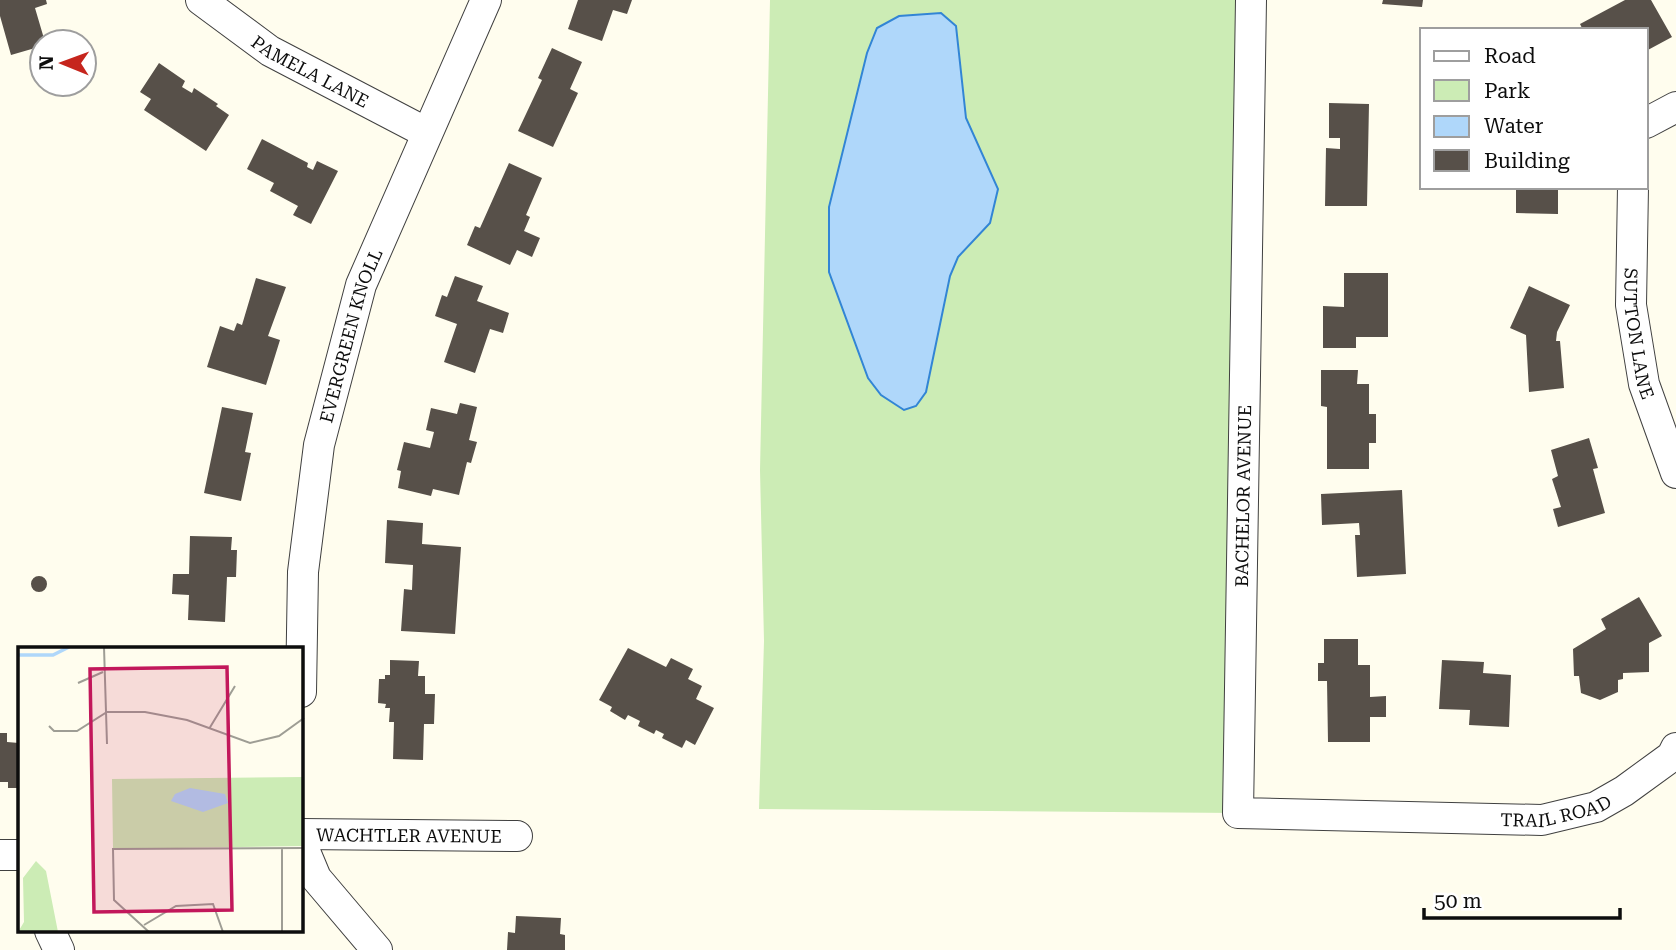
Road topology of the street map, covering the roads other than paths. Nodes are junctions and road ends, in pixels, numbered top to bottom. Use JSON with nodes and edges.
{"nodes":[{"id":1,"x":201,"y":0,"type":"edge"},
{"id":2,"x":486,"y":0,"type":"edge"},
{"id":3,"x":1251,"y":0,"type":"edge"},
{"id":4,"x":1676,"y":107,"type":"edge"},
{"id":5,"x":1648,"y":122,"type":"edge"},
{"id":6,"x":426,"y":133,"type":"junction"},
{"id":7,"x":1633,"y":189,"type":"edge"},
{"id":8,"x":1676,"y":473,"type":"edge"},
{"id":9,"x":302,"y":647,"type":"edge"},
{"id":10,"x":1676,"y":748,"type":"edge"},
{"id":11,"x":1417,"y":817,"type":"joint"},
{"id":12,"x":303,"y":834,"type":"edge"},
{"id":13,"x":517,"y":836,"type":"dead end"},
{"id":14,"x":303,"y":847,"type":"edge"},
{"id":15,"x":50,"y":932,"type":"edge"},
{"id":16,"x":59,"y":950,"type":"edge"},
{"id":17,"x":377,"y":950,"type":"edge"}],
"edges":[{"from":1,"to":6,"type":"street","name":"PAMELA LANE"},
{"from":2,"to":6,"type":"street","name":"EVERGREEN KNOLL"},
{"from":3,"to":11,"type":"street","name":"BACHELOR AVENUE"},
{"from":4,"to":5,"type":"street"},
{"from":6,"to":9,"type":"street","name":"EVERGREEN KNOLL"},
{"from":7,"to":8,"type":"street","name":"SUTTON LANE"},
{"from":10,"to":11,"type":"street","name":"TRAIL ROAD"},
{"from":12,"to":13,"type":"street","name":"WACHTLER AVENUE"},
{"from":14,"to":17,"type":"street"},
{"from":15,"to":16,"type":"street"}]}
